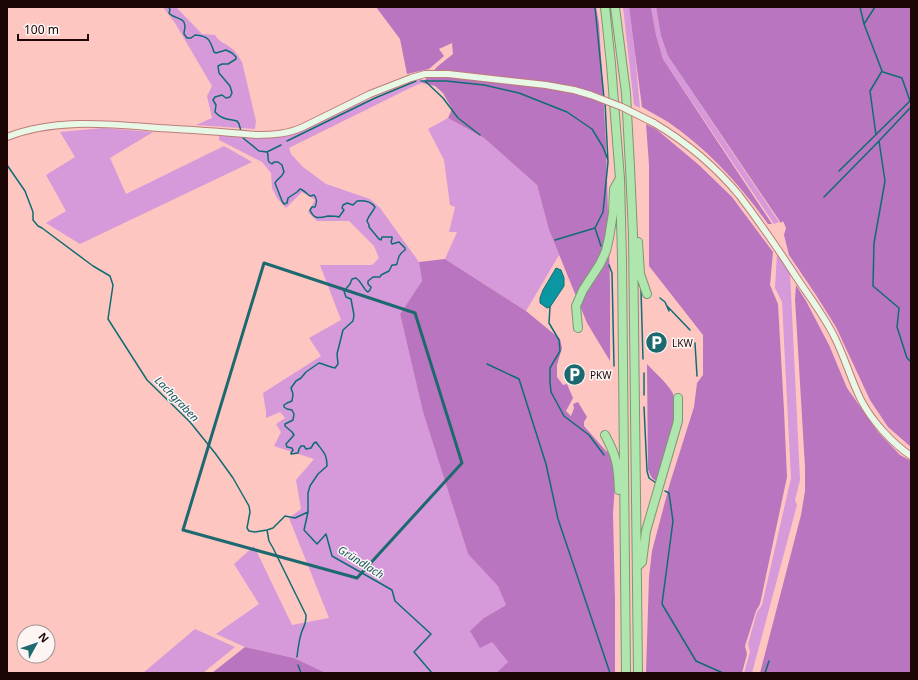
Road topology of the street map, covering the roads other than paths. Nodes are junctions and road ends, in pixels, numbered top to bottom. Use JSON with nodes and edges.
{"nodes":[{"id":1,"x":604,"y":7,"type":"edge"},
{"id":2,"x":616,"y":7,"type":"edge"},
{"id":3,"x":7,"y":137,"type":"edge"},
{"id":4,"x":620,"y":179,"type":"junction"},
{"id":5,"x":633,"y":235,"type":"junction"},
{"id":6,"x":647,"y":294,"type":"dead end"},
{"id":7,"x":578,"y":328,"type":"dead end"},
{"id":8,"x":678,"y":398,"type":"dead end"},
{"id":9,"x":605,"y":435,"type":"dead end"},
{"id":10,"x":911,"y":456,"type":"edge"},
{"id":11,"x":624,"y":501,"type":"junction"},
{"id":12,"x":637,"y":567,"type":"junction"},
{"id":13,"x":626,"y":673,"type":"edge"},
{"id":14,"x":638,"y":673,"type":"edge"}],
"edges":[{"from":1,"to":4,"type":"highway"},
{"from":2,"to":5,"type":"highway"},
{"from":3,"to":10,"type":"street","bridge":true},
{"from":4,"to":7,"type":"highway"},
{"from":4,"to":11,"type":"highway"},
{"from":5,"to":6,"type":"highway"},
{"from":5,"to":12,"type":"highway"},
{"from":8,"to":12,"type":"highway"},
{"from":9,"to":11,"type":"highway"},
{"from":11,"to":13,"type":"highway"},
{"from":12,"to":14,"type":"highway"}]}
